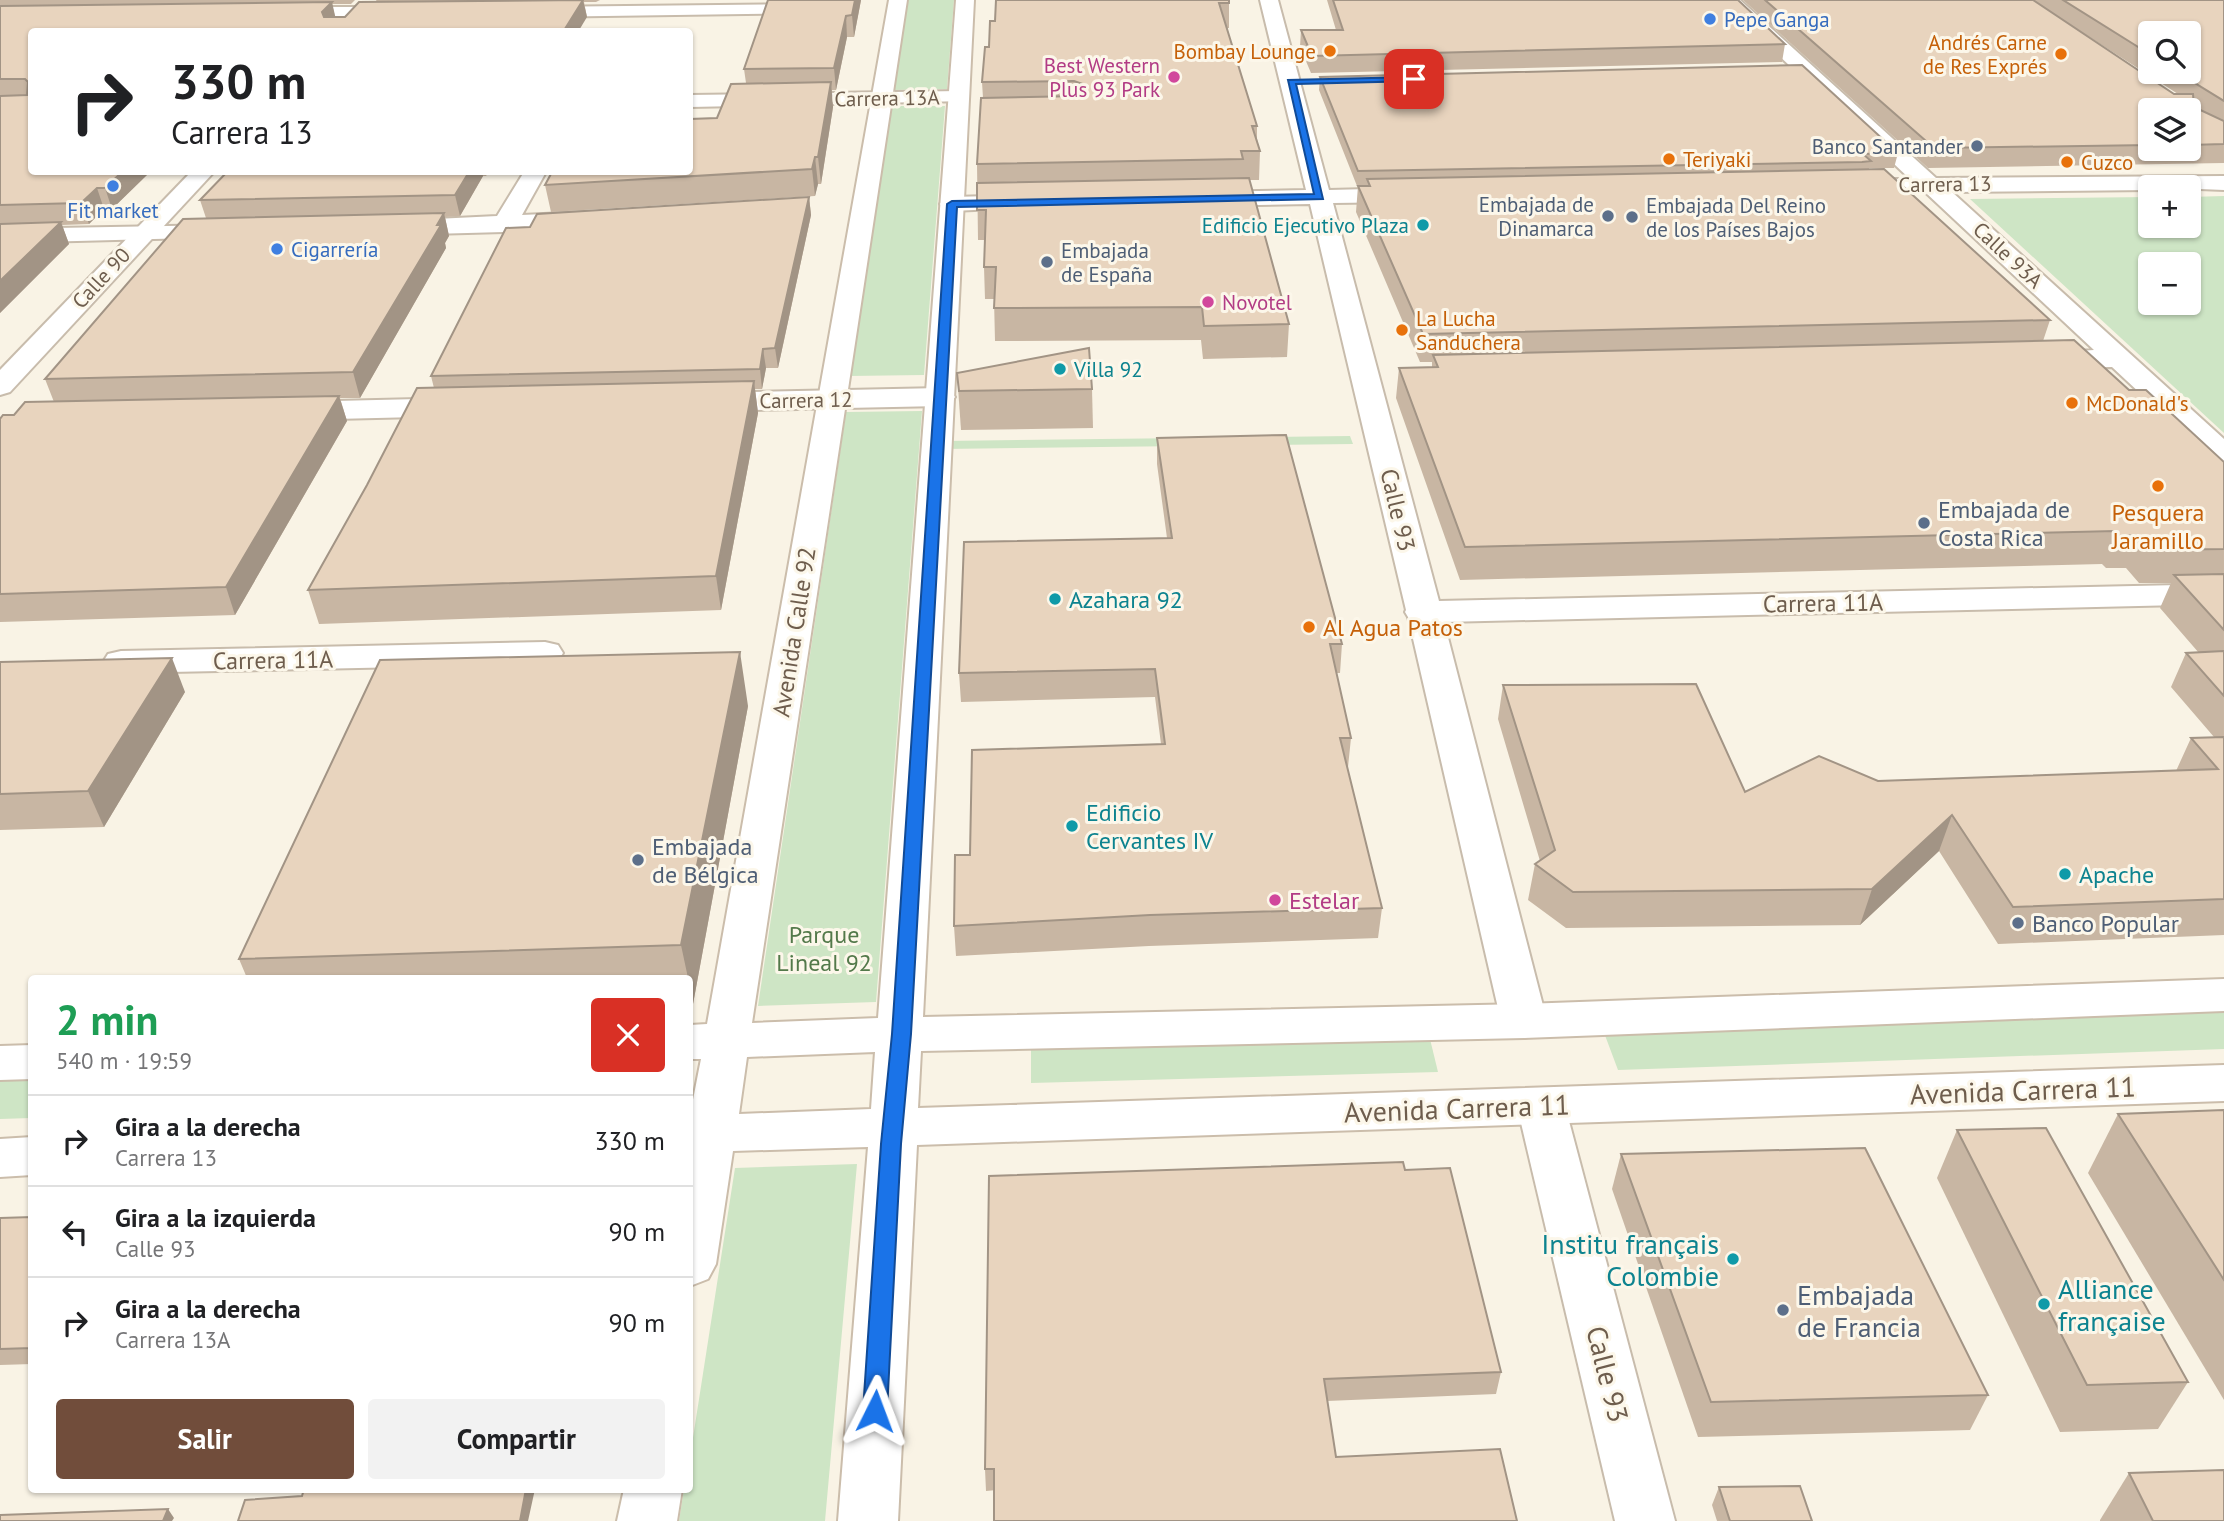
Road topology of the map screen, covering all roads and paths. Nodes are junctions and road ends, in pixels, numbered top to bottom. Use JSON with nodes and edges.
{"nodes":[{"id":1,"x":898,"y":0,"type":"edge"},
{"id":2,"x":965,"y":0,"type":"edge"},
{"id":3,"x":1269,"y":0,"type":"edge"},
{"id":4,"x":1730,"y":0,"type":"edge"},
{"id":5,"x":362,"y":6,"type":"edge"},
{"id":6,"x":835,"y":8,"type":"edge"},
{"id":7,"x":629,"y":11,"type":"junction"},
{"id":8,"x":424,"y":12,"type":"edge"},
{"id":9,"x":519,"y":12,"type":"edge"},
{"id":10,"x":258,"y":13,"type":"edge"},
{"id":11,"x":342,"y":28,"type":"edge"},
{"id":12,"x":619,"y":28,"type":"edge"},
{"id":13,"x":1805,"y":70,"type":"junction"},
{"id":14,"x":1779,"y":71,"type":"edge"},
{"id":15,"x":882,"y":98,"type":"junction"},
{"id":16,"x":693,"y":101,"type":"edge"},
{"id":17,"x":965,"y":111,"type":"junction"},
{"id":18,"x":200,"y":175,"type":"edge"},
{"id":19,"x":533,"y":175,"type":"edge"},
{"id":20,"x":2224,"y":183,"type":"edge"},
{"id":21,"x":1930,"y":184,"type":"junction"},
{"id":22,"x":1826,"y":186,"type":"edge"},
{"id":23,"x":1436,"y":195,"type":"edge"},
{"id":24,"x":1320,"y":197,"type":"junction"},
{"id":25,"x":1176,"y":200,"type":"edge"},
{"id":26,"x":1055,"y":202,"type":"edge"},
{"id":27,"x":952,"y":204,"type":"junction"},
{"id":28,"x":616,"y":218,"type":"edge"},
{"id":29,"x":504,"y":225,"type":"junction"},
{"id":30,"x":365,"y":228,"type":"edge"},
{"id":31,"x":239,"y":232,"type":"edge"},
{"id":32,"x":142,"y":234,"type":"junction"},
{"id":33,"x":0,"y":236,"type":"edge"},
{"id":34,"x":2120,"y":358,"type":"junction"},
{"id":35,"x":2017,"y":360,"type":"edge"},
{"id":36,"x":0,"y":386,"type":"edge"},
{"id":37,"x":941,"y":397,"type":"junction"},
{"id":38,"x":832,"y":400,"type":"junction"},
{"id":39,"x":684,"y":402,"type":"edge"},
{"id":40,"x":493,"y":407,"type":"edge"},
{"id":41,"x":261,"y":411,"type":"edge"},
{"id":42,"x":2224,"y":455,"type":"edge"},
{"id":43,"x":2224,"y":594,"type":"edge"},
{"id":44,"x":1422,"y":612,"type":"junction"},
{"id":45,"x":545,"y":653,"type":"edge"},
{"id":46,"x":83,"y":662,"type":"edge"},
{"id":47,"x":2224,"y":995,"type":"edge"},
{"id":48,"x":1524,"y":1021,"type":"junction"},
{"id":49,"x":902,"y":1034,"type":"junction"},
{"id":50,"x":708,"y":1042,"type":"edge"},
{"id":51,"x":28,"y":1062,"type":"edge"},
{"id":52,"x":0,"y":1063,"type":"edge"},
{"id":53,"x":2224,"y":1083,"type":"edge"},
{"id":54,"x":1541,"y":1106,"type":"junction"},
{"id":55,"x":892,"y":1126,"type":"junction"},
{"id":56,"x":700,"y":1134,"type":"edge"},
{"id":57,"x":28,"y":1156,"type":"edge"},
{"id":58,"x":0,"y":1157,"type":"edge"},
{"id":59,"x":693,"y":1225,"type":"edge"},
{"id":60,"x":652,"y":1493,"type":"edge"},
{"id":61,"x":648,"y":1521,"type":"edge"},
{"id":62,"x":868,"y":1521,"type":"edge"},
{"id":63,"x":1645,"y":1521,"type":"edge"}],
"edges":[{"from":1,"to":15,"type":"street","name":"Avenida Calle 92"},
{"from":2,"to":17,"type":"street"},
{"from":3,"to":24,"type":"street","name":"Calle 93"},
{"from":4,"to":13,"type":"street","name":"Calle 93A"},
{"from":5,"to":8,"type":"street"},
{"from":5,"to":10,"type":"street"},
{"from":5,"to":11,"type":"street"},
{"from":6,"to":7,"type":"street"},
{"from":7,"to":9,"type":"street"},
{"from":7,"to":12,"type":"street"},
{"from":13,"to":14,"type":"street"},
{"from":13,"to":21,"type":"street","name":"Calle 93A"},
{"from":15,"to":16,"type":"street","name":"Carrera 13A"},
{"from":15,"to":17,"type":"street","name":"Carrera 13A"},
{"from":15,"to":38,"type":"street","name":"Avenida Calle 92"},
{"from":17,"to":27,"type":"street"},
{"from":18,"to":32,"type":"street","name":"Calle 90"},
{"from":19,"to":29,"type":"street"},
{"from":20,"to":21,"type":"street","name":"Carrera 13"},
{"from":21,"to":22,"type":"street","name":"Carrera 13"},
{"from":21,"to":34,"type":"street","name":"Calle 93A"},
{"from":23,"to":24,"type":"street"},
{"from":24,"to":25,"type":"street"},
{"from":24,"to":44,"type":"street","name":"Calle 93"},
{"from":26,"to":27,"type":"street"},
{"from":27,"to":37,"type":"street"},
{"from":28,"to":29,"type":"street"},
{"from":29,"to":30,"type":"street"},
{"from":31,"to":32,"type":"street"},
{"from":32,"to":33,"type":"street"},
{"from":32,"to":36,"type":"street","name":"Calle 90"},
{"from":34,"to":35,"type":"street"},
{"from":34,"to":42,"type":"street","name":"Calle 93A"},
{"from":37,"to":38,"type":"street","name":"Carrera 12"},
{"from":37,"to":49,"type":"street"},
{"from":38,"to":39,"type":"street","name":"Carrera 12"},
{"from":38,"to":50,"type":"street","name":"Avenida Calle 92"},
{"from":40,"to":41,"type":"street"},
{"from":43,"to":44,"type":"street","name":"Carrera 11A"},
{"from":44,"to":48,"type":"street","name":"Calle 93"},
{"from":45,"to":46,"type":"street","name":"Carrera 11A"},
{"from":47,"to":48,"type":"street"},
{"from":48,"to":49,"type":"street"},
{"from":49,"to":50,"type":"street"},
{"from":49,"to":55,"type":"street"},
{"from":50,"to":56,"type":"street","name":"Avenida Calle 92"},
{"from":51,"to":52,"type":"street"},
{"from":53,"to":54,"type":"street","name":"Avenida Carrera 11"},
{"from":54,"to":55,"type":"street","name":"Avenida Carrera 11"},
{"from":54,"to":63,"type":"street","name":"Calle 93"},
{"from":55,"to":56,"type":"street","name":"Avenida Carrera 11"},
{"from":55,"to":62,"type":"street"},
{"from":56,"to":59,"type":"street","name":"Avenida Calle 92"},
{"from":57,"to":58,"type":"street"},
{"from":60,"to":61,"type":"street"}]}
